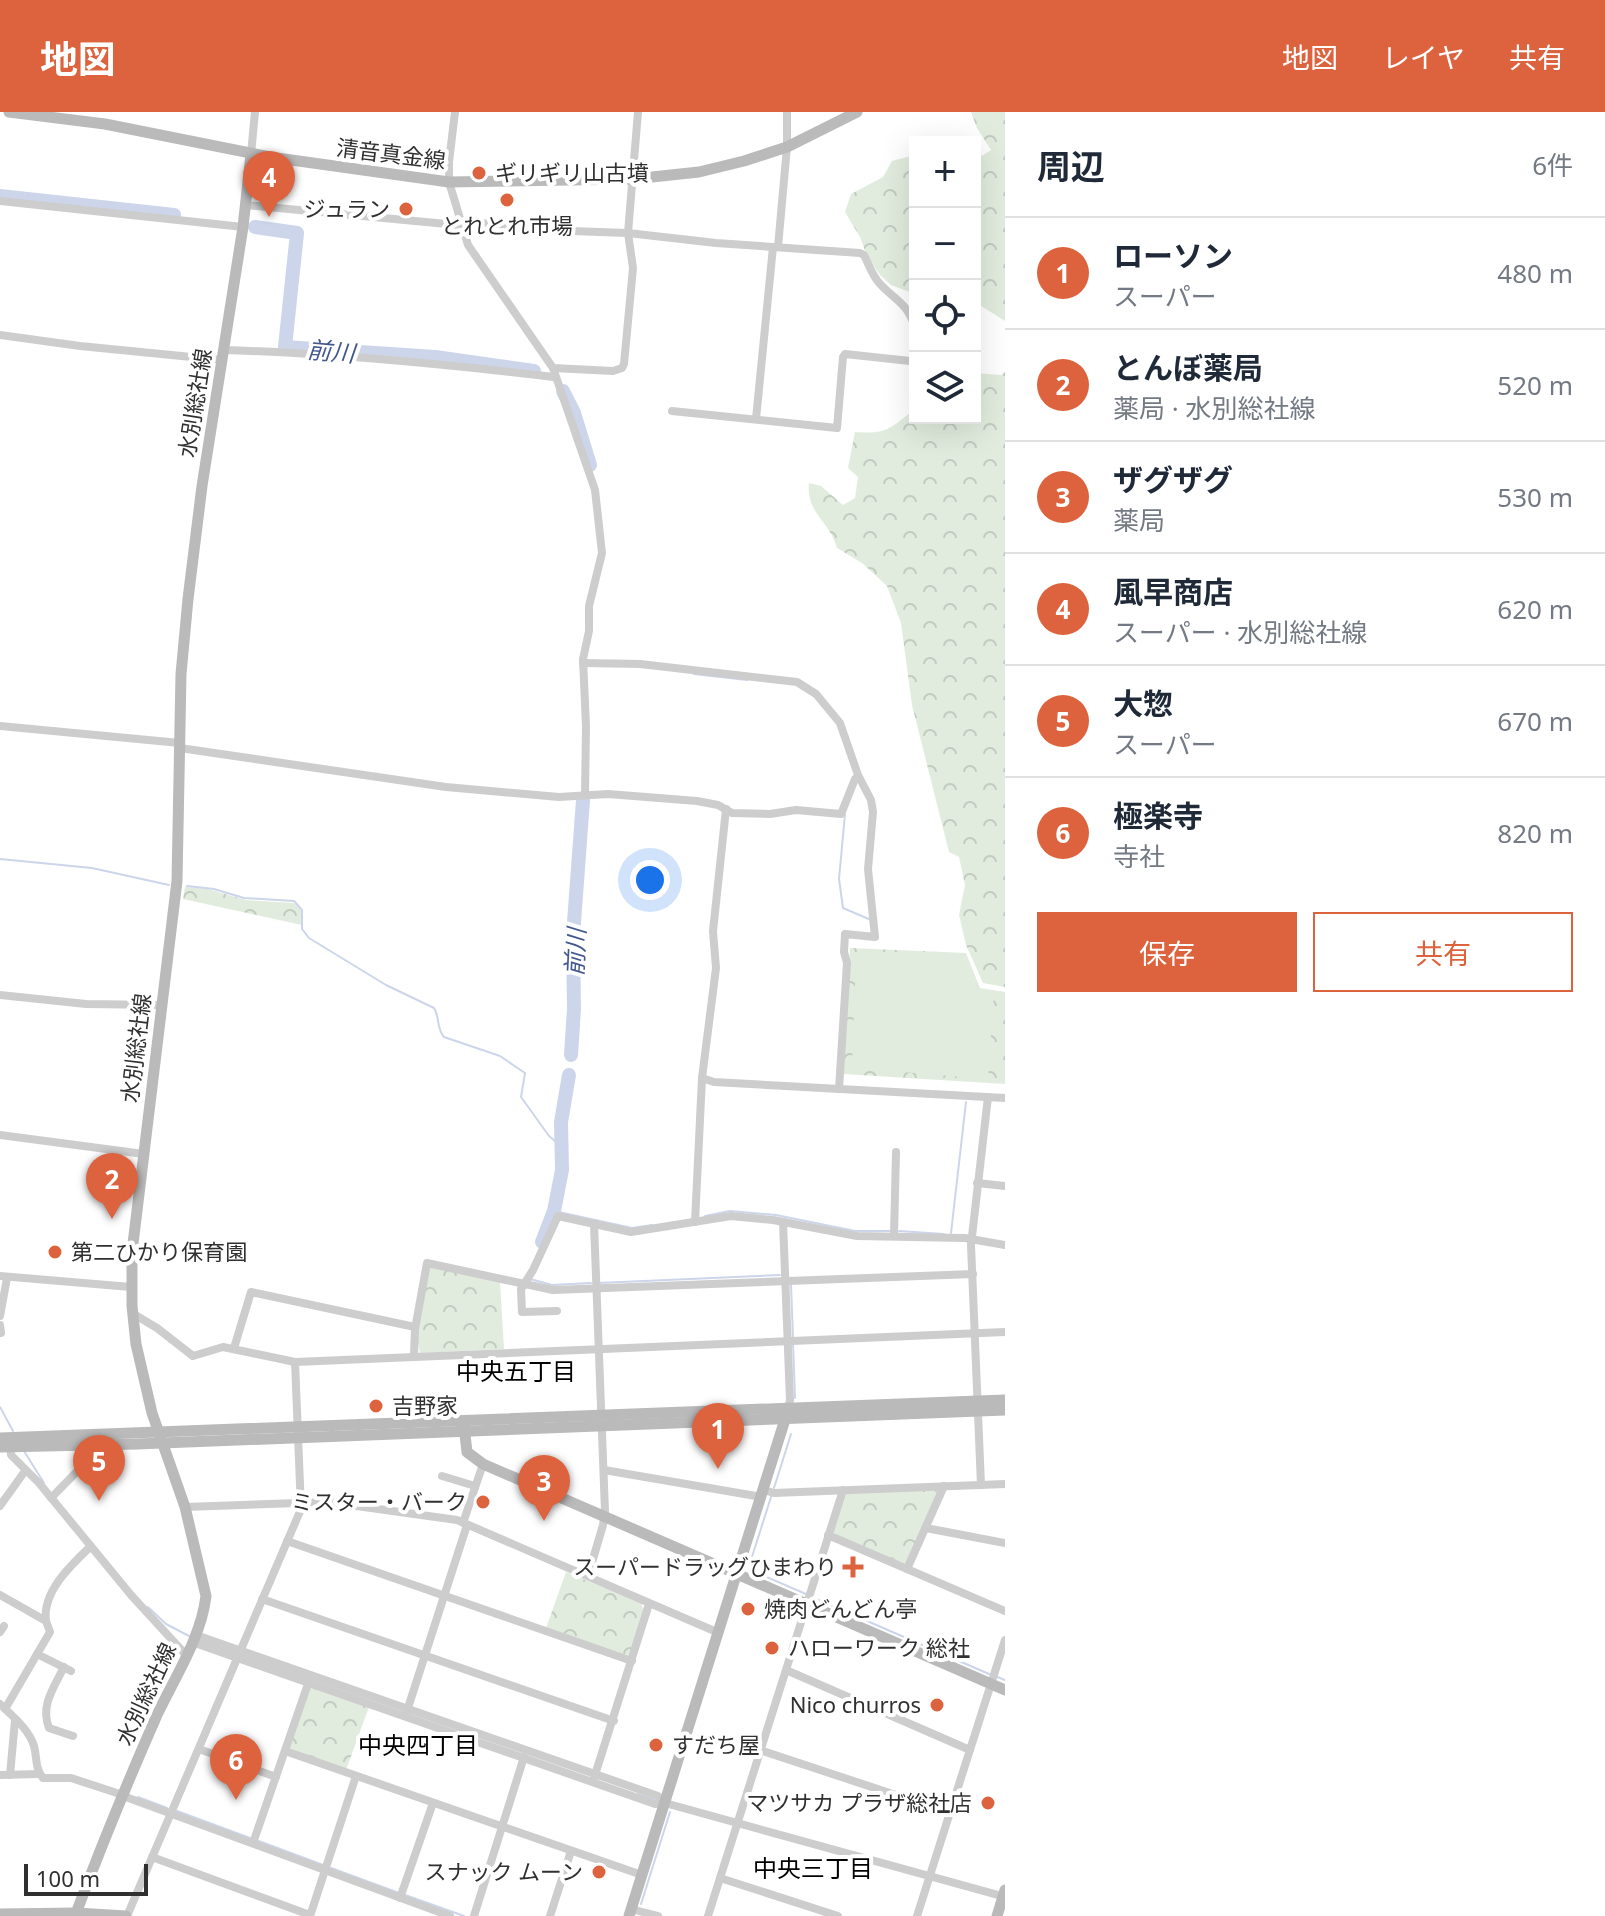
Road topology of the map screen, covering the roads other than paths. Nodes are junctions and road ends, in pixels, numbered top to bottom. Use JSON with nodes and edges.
{"nodes":[{"id":1,"x":9,"y":112,"type":"edge"},
{"id":2,"x":255,"y":112,"type":"edge"},
{"id":3,"x":455,"y":112,"type":"edge"},
{"id":4,"x":638,"y":112,"type":"edge"},
{"id":5,"x":787,"y":112,"type":"edge"},
{"id":6,"x":857,"y":112,"type":"edge"},
{"id":7,"x":787,"y":147,"type":"junction"},
{"id":8,"x":251,"y":154,"type":"junction"},
{"id":9,"x":633,"y":179,"type":"junction"},
{"id":10,"x":449,"y":182,"type":"junction"},
{"id":11,"x":0,"y":201,"type":"edge"},
{"id":12,"x":245,"y":205,"type":"junction"},
{"id":13,"x":464,"y":225,"type":"junction"},
{"id":14,"x":243,"y":227,"type":"junction"},
{"id":15,"x":628,"y":233,"type":"junction"},
{"id":16,"x":776,"y":247,"type":"junction"},
{"id":17,"x":909,"y":313,"type":"edge"},
{"id":18,"x":0,"y":335,"type":"edge"},
{"id":19,"x":223,"y":355,"type":"junction"},
{"id":20,"x":909,"y":361,"type":"edge"},
{"id":21,"x":554,"y":372,"type":"junction"},
{"id":22,"x":672,"y":411,"type":"dead end"},
{"id":23,"x":756,"y":419,"type":"junction"},
{"id":24,"x":583,"y":663,"type":"junction"},
{"id":25,"x":0,"y":726,"type":"edge"},
{"id":26,"x":180,"y":746,"type":"junction"},
{"id":27,"x":855,"y":779,"type":"dead end"},
{"id":28,"x":585,"y":794,"type":"junction"},
{"id":29,"x":726,"y":809,"type":"junction"},
{"id":30,"x":0,"y":995,"type":"edge"},
{"id":31,"x":161,"y":1005,"type":"junction"},
{"id":32,"x":702,"y":1078,"type":"junction"},
{"id":33,"x":839,"y":1089,"type":"junction"},
{"id":34,"x":988,"y":1097,"type":"junction"},
{"id":35,"x":1005,"y":1098,"type":"edge"},
{"id":36,"x":0,"y":1135,"type":"edge"},
{"id":37,"x":896,"y":1152,"type":"dead end"},
{"id":38,"x":144,"y":1154,"type":"junction"},
{"id":39,"x":977,"y":1183,"type":"junction"},
{"id":40,"x":1005,"y":1186,"type":"edge"},
{"id":41,"x":695,"y":1220,"type":"junction"},
{"id":42,"x":783,"y":1222,"type":"junction"},
{"id":43,"x":594,"y":1224,"type":"junction"},
{"id":44,"x":894,"y":1233,"type":"junction"},
{"id":45,"x":972,"y":1237,"type":"junction"},
{"id":46,"x":1005,"y":1245,"type":"edge"},
{"id":47,"x":973,"y":1274,"type":"junction"},
{"id":48,"x":3,"y":1277,"type":"edge"},
{"id":49,"x":526,"y":1281,"type":"junction"},
{"id":50,"x":785,"y":1281,"type":"junction"},
{"id":51,"x":597,"y":1285,"type":"junction"},
{"id":52,"x":131,"y":1287,"type":"junction"},
{"id":53,"x":557,"y":1311,"type":"dead end"},
{"id":54,"x":132,"y":1313,"type":"junction"},
{"id":55,"x":0,"y":1316,"type":"edge"},
{"id":56,"x":0,"y":1325,"type":"edge"},
{"id":57,"x":415,"y":1327,"type":"junction"},
{"id":58,"x":1005,"y":1332,"type":"edge"},
{"id":59,"x":1,"y":1333,"type":"edge"},
{"id":60,"x":975,"y":1333,"type":"junction"},
{"id":61,"x":791,"y":1341,"type":"junction"},
{"id":62,"x":234,"y":1348,"type":"junction"},
{"id":63,"x":599,"y":1349,"type":"junction"},
{"id":64,"x":414,"y":1355,"type":"junction"},
{"id":65,"x":295,"y":1362,"type":"junction"},
{"id":66,"x":1005,"y":1400,"type":"edge"},
{"id":67,"x":978,"y":1406,"type":"junction"},
{"id":68,"x":1005,"y":1410,"type":"edge"},
{"id":69,"x":787,"y":1413,"type":"junction"},
{"id":70,"x":602,"y":1420,"type":"junction"},
{"id":71,"x":464,"y":1426,"type":"junction"},
{"id":72,"x":298,"y":1432,"type":"junction"},
{"id":73,"x":161,"y":1437,"type":"junction"},
{"id":74,"x":12,"y":1442,"type":"edge"},
{"id":75,"x":96,"y":1445,"type":"junction"},
{"id":76,"x":483,"y":1464,"type":"junction"},
{"id":77,"x":604,"y":1470,"type":"junction"},
{"id":78,"x":25,"y":1471,"type":"junction"},
{"id":79,"x":442,"y":1476,"type":"dead end"},
{"id":80,"x":1005,"y":1484,"type":"edge"},
{"id":81,"x":981,"y":1485,"type":"junction"},
{"id":82,"x":475,"y":1486,"type":"junction"},
{"id":83,"x":944,"y":1486,"type":"junction"},
{"id":84,"x":843,"y":1490,"type":"junction"},
{"id":85,"x":767,"y":1493,"type":"junction"},
{"id":86,"x":53,"y":1497,"type":"junction"},
{"id":87,"x":301,"y":1503,"type":"junction"},
{"id":88,"x":0,"y":1506,"type":"edge"},
{"id":89,"x":185,"y":1507,"type":"junction"},
{"id":90,"x":604,"y":1518,"type":"junction"},
{"id":91,"x":465,"y":1524,"type":"junction"},
{"id":92,"x":926,"y":1528,"type":"junction"},
{"id":93,"x":828,"y":1535,"type":"junction"},
{"id":94,"x":287,"y":1541,"type":"junction"},
{"id":95,"x":1005,"y":1543,"type":"edge"},
{"id":96,"x":90,"y":1547,"type":"junction"},
{"id":97,"x":907,"y":1569,"type":"junction"},
{"id":98,"x":738,"y":1574,"type":"junction"},
{"id":99,"x":588,"y":1576,"type":"junction"},
{"id":100,"x":0,"y":1595,"type":"edge"},
{"id":101,"x":444,"y":1596,"type":"junction"},
{"id":102,"x":262,"y":1599,"type":"junction"},
{"id":103,"x":808,"y":1599,"type":"junction"},
{"id":104,"x":649,"y":1604,"type":"junction"},
{"id":105,"x":1005,"y":1611,"type":"edge"},
{"id":106,"x":46,"y":1621,"type":"junction"},
{"id":107,"x":719,"y":1633,"type":"junction"},
{"id":108,"x":194,"y":1638,"type":"junction"},
{"id":109,"x":1005,"y":1640,"type":"edge"},
{"id":110,"x":37,"y":1654,"type":"junction"},
{"id":111,"x":186,"y":1655,"type":"junction"},
{"id":112,"x":238,"y":1655,"type":"junction"},
{"id":113,"x":425,"y":1656,"type":"junction"},
{"id":114,"x":632,"y":1661,"type":"junction"},
{"id":115,"x":786,"y":1670,"type":"junction"},
{"id":116,"x":309,"y":1679,"type":"junction"},
{"id":117,"x":993,"y":1679,"type":"junction"},
{"id":118,"x":1005,"y":1690,"type":"edge"},
{"id":119,"x":4,"y":1706,"type":"edge"},
{"id":120,"x":407,"y":1713,"type":"junction"},
{"id":121,"x":15,"y":1720,"type":"junction"},
{"id":122,"x":614,"y":1721,"type":"junction"},
{"id":123,"x":73,"y":1736,"type":"dead end"},
{"id":124,"x":199,"y":1749,"type":"junction"},
{"id":125,"x":760,"y":1750,"type":"junction"},
{"id":126,"x":970,"y":1750,"type":"junction"},
{"id":127,"x":285,"y":1751,"type":"junction"},
{"id":128,"x":525,"y":1755,"type":"junction"},
{"id":129,"x":39,"y":1774,"type":"junction"},
{"id":130,"x":5,"y":1775,"type":"edge"},
{"id":131,"x":356,"y":1776,"type":"junction"},
{"id":132,"x":276,"y":1777,"type":"junction"},
{"id":133,"x":594,"y":1779,"type":"junction"},
{"id":134,"x":123,"y":1795,"type":"junction"},
{"id":135,"x":433,"y":1803,"type":"junction"},
{"id":136,"x":665,"y":1803,"type":"junction"},
{"id":137,"x":950,"y":1813,"type":"junction"},
{"id":138,"x":171,"y":1814,"type":"junction"},
{"id":139,"x":737,"y":1823,"type":"junction"},
{"id":140,"x":502,"y":1827,"type":"junction"},
{"id":141,"x":254,"y":1841,"type":"junction"},
{"id":142,"x":571,"y":1851,"type":"junction"},
{"id":143,"x":152,"y":1857,"type":"junction"},
{"id":144,"x":325,"y":1871,"type":"junction"},
{"id":145,"x":642,"y":1875,"type":"junction"},
{"id":146,"x":930,"y":1876,"type":"junction"},
{"id":147,"x":720,"y":1878,"type":"junction"},
{"id":148,"x":1004,"y":1894,"type":"edge"},
{"id":149,"x":401,"y":1895,"type":"junction"},
{"id":150,"x":75,"y":1914,"type":"edge"},
{"id":151,"x":633,"y":1914,"type":"edge"},
{"id":152,"x":6,"y":1915,"type":"edge"},
{"id":153,"x":126,"y":1916,"type":"edge"},
{"id":154,"x":310,"y":1916,"type":"edge"},
{"id":155,"x":450,"y":1916,"type":"edge"},
{"id":156,"x":474,"y":1916,"type":"edge"},
{"id":157,"x":550,"y":1916,"type":"edge"},
{"id":158,"x":658,"y":1916,"type":"edge"},
{"id":159,"x":708,"y":1916,"type":"edge"},
{"id":160,"x":838,"y":1916,"type":"edge"},
{"id":161,"x":917,"y":1916,"type":"edge"},
{"id":162,"x":997,"y":1916,"type":"edge"}],
"edges":[{"from":1,"to":8,"type":"main road","name":"清音真金線"},
{"from":2,"to":8,"type":"street"},
{"from":3,"to":10,"type":"street"},
{"from":4,"to":9,"type":"street"},
{"from":5,"to":7,"type":"street"},
{"from":6,"to":7,"type":"main road","name":"清音真金線"},
{"from":7,"to":9,"type":"main road","name":"清音真金線"},
{"from":7,"to":16,"type":"street"},
{"from":8,"to":10,"type":"main road","name":"清音真金線"},
{"from":8,"to":12,"type":"main road","name":"水別総社線"},
{"from":9,"to":10,"type":"main road","name":"清音真金線"},
{"from":9,"to":15,"type":"street"},
{"from":10,"to":13,"type":"street"},
{"from":11,"to":14,"type":"street"},
{"from":12,"to":13,"type":"street"},
{"from":12,"to":14,"type":"main road","name":"水別総社線"},
{"from":13,"to":15,"type":"street"},
{"from":13,"to":21,"type":"street"},
{"from":14,"to":19,"type":"main road","name":"水別総社線"},
{"from":15,"to":16,"type":"street"},
{"from":15,"to":21,"type":"street"},
{"from":16,"to":17,"type":"street"},
{"from":16,"to":23,"type":"street"},
{"from":18,"to":19,"type":"street"},
{"from":19,"to":21,"type":"street"},
{"from":19,"to":26,"type":"main road","name":"水別総社線"},
{"from":20,"to":23,"type":"street"},
{"from":21,"to":24,"type":"street"},
{"from":22,"to":23,"type":"street"},
{"from":24,"to":28,"type":"street"},
{"from":24,"to":33,"type":"street"},
{"from":25,"to":26,"type":"street"},
{"from":26,"to":28,"type":"street"},
{"from":26,"to":31,"type":"main road","name":"水別総社線"},
{"from":27,"to":29,"type":"street"},
{"from":28,"to":29,"type":"street"},
{"from":29,"to":32,"type":"street"},
{"from":30,"to":31,"type":"street"},
{"from":31,"to":38,"type":"main road","name":"水別総社線"},
{"from":32,"to":33,"type":"street"},
{"from":32,"to":41,"type":"street"},
{"from":33,"to":34,"type":"street"},
{"from":34,"to":35,"type":"street"},
{"from":34,"to":39,"type":"street"},
{"from":36,"to":38,"type":"street"},
{"from":37,"to":44,"type":"street"},
{"from":38,"to":52,"type":"main road","name":"水別総社線"},
{"from":39,"to":40,"type":"street"},
{"from":39,"to":45,"type":"street"},
{"from":41,"to":42,"type":"street"},
{"from":41,"to":43,"type":"street"},
{"from":42,"to":44,"type":"street"},
{"from":42,"to":50,"type":"street"},
{"from":43,"to":49,"type":"street"},
{"from":43,"to":51,"type":"street"},
{"from":44,"to":45,"type":"street"},
{"from":45,"to":46,"type":"street"},
{"from":45,"to":47,"type":"street"},
{"from":47,"to":50,"type":"street"},
{"from":47,"to":60,"type":"street"},
{"from":48,"to":52,"type":"street"},
{"from":48,"to":55,"type":"street"},
{"from":49,"to":51,"type":"street"},
{"from":49,"to":53,"type":"street"},
{"from":49,"to":57,"type":"street"},
{"from":50,"to":51,"type":"street"},
{"from":50,"to":61,"type":"street"},
{"from":51,"to":63,"type":"street"},
{"from":52,"to":54,"type":"main road","name":"水別総社線"},
{"from":54,"to":62,"type":"street"},
{"from":54,"to":73,"type":"main road","name":"水別総社線"},
{"from":56,"to":59,"type":"street"},
{"from":57,"to":62,"type":"street"},
{"from":57,"to":64,"type":"street"},
{"from":58,"to":60,"type":"street"},
{"from":60,"to":61,"type":"street"},
{"from":60,"to":67,"type":"street"},
{"from":61,"to":63,"type":"street"},
{"from":61,"to":69,"type":"street"},
{"from":62,"to":65,"type":"street"},
{"from":63,"to":64,"type":"street"},
{"from":63,"to":70,"type":"street"},
{"from":64,"to":65,"type":"street"},
{"from":65,"to":72,"type":"street"},
{"from":66,"to":67,"type":"main road"},
{"from":67,"to":68,"type":"main road"},
{"from":67,"to":69,"type":"main road"},
{"from":67,"to":81,"type":"street"},
{"from":69,"to":70,"type":"main road"},
{"from":69,"to":85,"type":"main road"},
{"from":70,"to":71,"type":"main road"},
{"from":70,"to":77,"type":"street"},
{"from":71,"to":72,"type":"main road"},
{"from":71,"to":76,"type":"main road"},
{"from":72,"to":73,"type":"main road"},
{"from":72,"to":87,"type":"street"},
{"from":73,"to":74,"type":"main road"},
{"from":73,"to":75,"type":"main road"},
{"from":73,"to":89,"type":"main road","name":"水別総社線"},
{"from":74,"to":75,"type":"main road"},
{"from":74,"to":78,"type":"street"},
{"from":75,"to":86,"type":"street"},
{"from":76,"to":82,"type":"street"},
{"from":76,"to":90,"type":"main road"},
{"from":77,"to":85,"type":"street"},
{"from":77,"to":90,"type":"street"},
{"from":78,"to":86,"type":"street"},
{"from":78,"to":88,"type":"street"},
{"from":79,"to":82,"type":"street"},
{"from":80,"to":81,"type":"street"},
{"from":81,"to":83,"type":"street"},
{"from":82,"to":91,"type":"street"},
{"from":83,"to":84,"type":"street"},
{"from":83,"to":92,"type":"street"},
{"from":84,"to":85,"type":"street"},
{"from":84,"to":93,"type":"street"},
{"from":85,"to":98,"type":"main road"},
{"from":86,"to":96,"type":"street"},
{"from":87,"to":89,"type":"street"},
{"from":87,"to":91,"type":"street"},
{"from":87,"to":94,"type":"street"},
{"from":89,"to":108,"type":"main road","name":"水別総社線"},
{"from":90,"to":98,"type":"main road"},
{"from":90,"to":99,"type":"street"},
{"from":91,"to":99,"type":"street"},
{"from":91,"to":101,"type":"street"},
{"from":92,"to":95,"type":"street"},
{"from":92,"to":97,"type":"street"},
{"from":93,"to":97,"type":"street"},
{"from":93,"to":103,"type":"street"},
{"from":94,"to":101,"type":"street"},
{"from":94,"to":102,"type":"street"},
{"from":96,"to":106,"type":"street"},
{"from":96,"to":111,"type":"street"},
{"from":97,"to":105,"type":"street"},
{"from":98,"to":103,"type":"main road"},
{"from":98,"to":107,"type":"main road"},
{"from":99,"to":104,"type":"street"},
{"from":100,"to":106,"type":"street"},
{"from":101,"to":113,"type":"street"},
{"from":101,"to":114,"type":"street"},
{"from":102,"to":112,"type":"street"},
{"from":102,"to":113,"type":"street"},
{"from":103,"to":115,"type":"street"},
{"from":103,"to":117,"type":"main road"},
{"from":104,"to":107,"type":"street"},
{"from":104,"to":114,"type":"street"},
{"from":106,"to":110,"type":"street"},
{"from":107,"to":136,"type":"main road"},
{"from":108,"to":111,"type":"main road","name":"水別総社線"},
{"from":108,"to":112,"type":"street"},
{"from":109,"to":117,"type":"street"},
{"from":110,"to":119,"type":"street"},
{"from":110,"to":123,"type":"street"},
{"from":111,"to":134,"type":"main road","name":"水別総社線"},
{"from":112,"to":116,"type":"street"},
{"from":112,"to":124,"type":"street"},
{"from":113,"to":120,"type":"street"},
{"from":113,"to":122,"type":"street"},
{"from":114,"to":122,"type":"street"},
{"from":115,"to":125,"type":"street"},
{"from":115,"to":126,"type":"street"},
{"from":116,"to":120,"type":"street"},
{"from":116,"to":127,"type":"street"},
{"from":117,"to":118,"type":"main road"},
{"from":117,"to":126,"type":"street"},
{"from":119,"to":121,"type":"street"},
{"from":120,"to":128,"type":"street"},
{"from":121,"to":129,"type":"street"},
{"from":121,"to":130,"type":"street"},
{"from":122,"to":133,"type":"street"},
{"from":124,"to":132,"type":"street"},
{"from":124,"to":138,"type":"street"},
{"from":125,"to":137,"type":"street"},
{"from":125,"to":139,"type":"street"},
{"from":126,"to":137,"type":"street"},
{"from":127,"to":131,"type":"street"},
{"from":127,"to":132,"type":"street"},
{"from":128,"to":133,"type":"street"},
{"from":128,"to":140,"type":"street"},
{"from":129,"to":130,"type":"street"},
{"from":129,"to":134,"type":"street"},
{"from":131,"to":135,"type":"street"},
{"from":131,"to":144,"type":"street"},
{"from":132,"to":141,"type":"street"},
{"from":133,"to":136,"type":"street"},
{"from":134,"to":138,"type":"street"},
{"from":134,"to":150,"type":"main road","name":"水別総社線"},
{"from":135,"to":140,"type":"street"},
{"from":135,"to":149,"type":"street"},
{"from":136,"to":139,"type":"street"},
{"from":136,"to":145,"type":"main road"},
{"from":137,"to":146,"type":"street"},
{"from":138,"to":141,"type":"street"},
{"from":138,"to":143,"type":"street"},
{"from":139,"to":146,"type":"street"},
{"from":139,"to":147,"type":"street"},
{"from":140,"to":142,"type":"street"},
{"from":140,"to":156,"type":"street"},
{"from":141,"to":144,"type":"street"},
{"from":142,"to":145,"type":"street"},
{"from":142,"to":157,"type":"street"},
{"from":143,"to":153,"type":"street"},
{"from":143,"to":154,"type":"street"},
{"from":144,"to":149,"type":"street"},
{"from":144,"to":154,"type":"street"},
{"from":145,"to":151,"type":"main road"},
{"from":146,"to":148,"type":"street"},
{"from":146,"to":161,"type":"street"},
{"from":147,"to":159,"type":"street"},
{"from":147,"to":160,"type":"street"},
{"from":148,"to":162,"type":"main road"},
{"from":149,"to":155,"type":"street"},
{"from":150,"to":152,"type":"main road"},
{"from":150,"to":153,"type":"main road"},
{"from":151,"to":158,"type":"street"}]}
